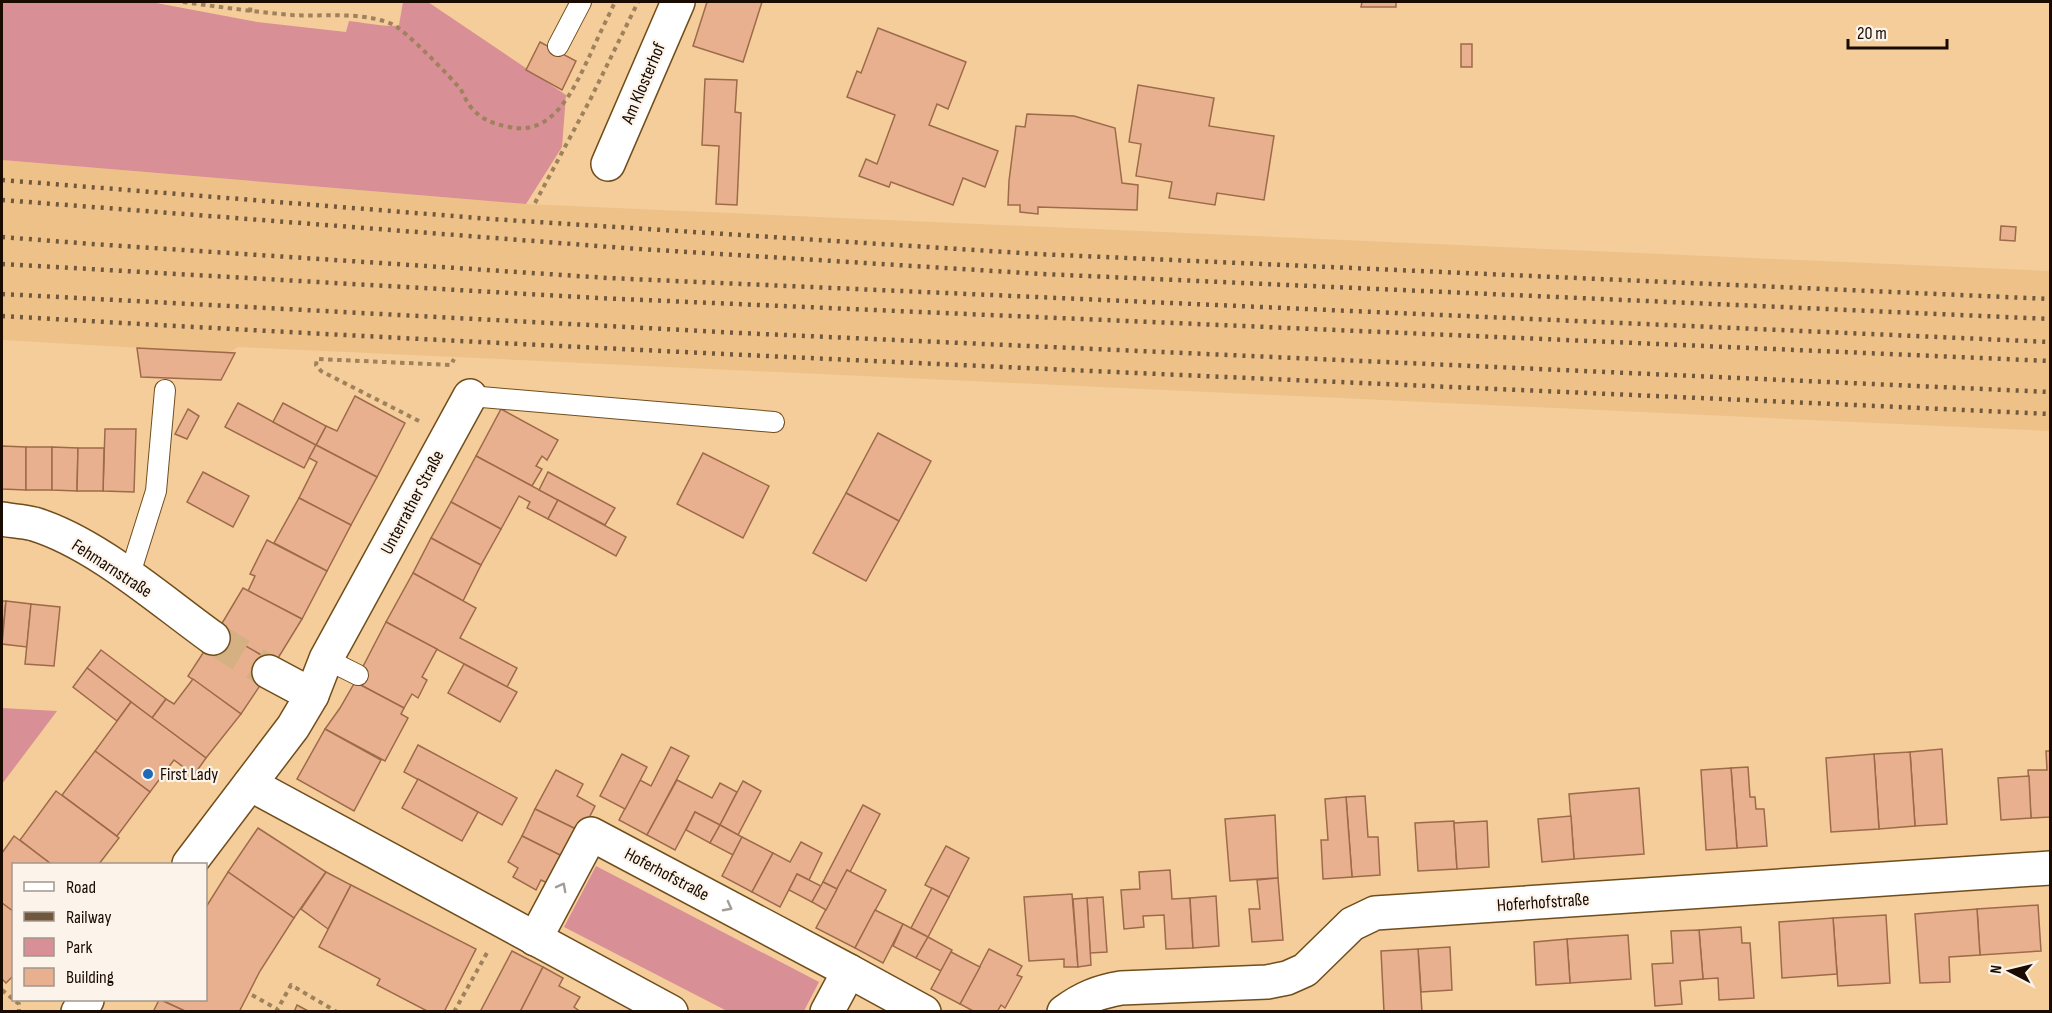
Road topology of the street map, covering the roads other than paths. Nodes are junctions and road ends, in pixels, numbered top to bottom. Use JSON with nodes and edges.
{"nodes":[{"id":1,"x":581,"y":2,"type":"edge"},
{"id":2,"x":678,"y":2,"type":"edge"},
{"id":3,"x":558,"y":46,"type":"dead end"},
{"id":4,"x":608,"y":164,"type":"dead end"},
{"id":5,"x":165,"y":390,"type":"dead end"},
{"id":6,"x":470,"y":396,"type":"joint"},
{"id":7,"x":774,"y":422,"type":"dead end"},
{"id":8,"x":2,"y":519,"type":"edge"},
{"id":9,"x":129,"y":577,"type":"junction"},
{"id":10,"x":213,"y":638,"type":"tunnel mouth"},
{"id":11,"x":326,"y":659,"type":"junction"},
{"id":12,"x":269,"y":672,"type":"tunnel mouth"},
{"id":13,"x":358,"y":675,"type":"dead end"},
{"id":14,"x":312,"y":695,"type":"junction"},
{"id":15,"x":250,"y":784,"type":"junction"},
{"id":16,"x":190,"y":863,"type":"edge"},
{"id":17,"x":2050,"y":868,"type":"edge"},
{"id":18,"x":535,"y":939,"type":"junction"},
{"id":19,"x":849,"y":971,"type":"junction"},
{"id":20,"x":671,"y":1011,"type":"edge"},
{"id":21,"x":827,"y":1011,"type":"edge"},
{"id":22,"x":924,"y":1011,"type":"edge"},
{"id":23,"x":1064,"y":1011,"type":"edge"}],
"edges":[{"from":1,"to":3,"type":"lane"},
{"from":2,"to":4,"type":"street","name":"Am Klosterhof"},
{"from":5,"to":9,"type":"lane"},
{"from":6,"to":7,"type":"lane","name":"Unterrather Straße"},
{"from":6,"to":11,"type":"street","name":"Unterrather Straße"},
{"from":8,"to":9,"type":"street","name":"Fehmarnstraße"},
{"from":9,"to":10,"type":"street","name":"Fehmarnstraße"},
{"from":11,"to":13,"type":"lane"},
{"from":11,"to":14,"type":"street","name":"Unterrather Straße"},
{"from":12,"to":14,"type":"street"},
{"from":14,"to":15,"type":"street","name":"Unterrather Straße"},
{"from":15,"to":16,"type":"street","name":"Unterrather Straße"},
{"from":15,"to":18,"type":"street"},
{"from":17,"to":23,"type":"street","name":"Hoferhofstraße"},
{"from":18,"to":19,"type":"street","name":"Hoferhofstraße","one_way":true},
{"from":18,"to":20,"type":"street"},
{"from":19,"to":21,"type":"street"},
{"from":19,"to":22,"type":"street","name":"Hoferhofstraße"}]}
